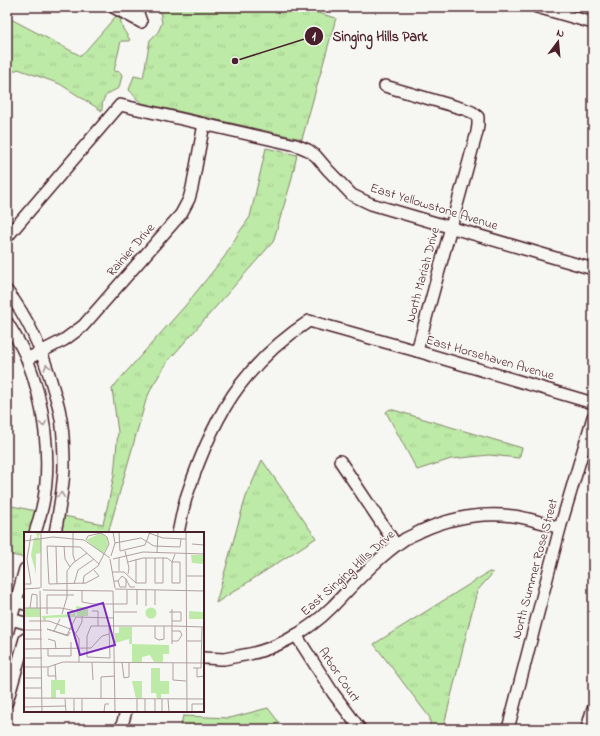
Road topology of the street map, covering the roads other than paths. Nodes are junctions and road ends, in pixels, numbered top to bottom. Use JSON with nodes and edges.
{"nodes":[{"id":1,"x":112,"y":7,"type":"edge"},
{"id":2,"x":136,"y":7,"type":"edge"},
{"id":3,"x":537,"y":7,"type":"edge"},
{"id":4,"x":593,"y":23,"type":"edge"},
{"id":5,"x":385,"y":86,"type":"dead end"},
{"id":6,"x":204,"y":124,"type":"junction"},
{"id":7,"x":451,"y":227,"type":"junction"},
{"id":8,"x":7,"y":237,"type":"edge"},
{"id":9,"x":593,"y":269,"type":"edge"},
{"id":10,"x":7,"y":291,"type":"edge"},
{"id":11,"x":7,"y":322,"type":"edge"},
{"id":12,"x":417,"y":351,"type":"junction"},
{"id":13,"x":41,"y":352,"type":"junction"},
{"id":14,"x":27,"y":359,"type":"junction"},
{"id":15,"x":593,"y":403,"type":"edge"},
{"id":16,"x":593,"y":416,"type":"edge"},
{"id":17,"x":340,"y":461,"type":"dead end"},
{"id":18,"x":560,"y":528,"type":"junction"},
{"id":19,"x":35,"y":532,"type":"edge"},
{"id":20,"x":54,"y":532,"type":"edge"},
{"id":21,"x":178,"y":532,"type":"edge"},
{"id":22,"x":396,"y":545,"type":"junction"},
{"id":23,"x":24,"y":573,"type":"edge"},
{"id":24,"x":16,"y":601,"type":"edge"},
{"id":25,"x":9,"y":619,"type":"edge"},
{"id":26,"x":24,"y":623,"type":"edge"},
{"id":27,"x":7,"y":634,"type":"edge"},
{"id":28,"x":296,"y":635,"type":"junction"},
{"id":29,"x":24,"y":642,"type":"edge"},
{"id":30,"x":204,"y":658,"type":"edge"},
{"id":31,"x":7,"y":702,"type":"edge"},
{"id":32,"x":593,"y":711,"type":"edge"},
{"id":33,"x":126,"y":712,"type":"edge"},
{"id":34,"x":121,"y":729,"type":"edge"},
{"id":35,"x":360,"y":729,"type":"edge"},
{"id":36,"x":508,"y":729,"type":"edge"},
{"id":37,"x":588,"y":729,"type":"edge"}],
"edges":[{"from":1,"to":2,"type":"street"},
{"from":3,"to":4,"type":"street"},
{"from":5,"to":7,"type":"street","name":"North Mariah Drive"},
{"from":6,"to":7,"type":"street","name":"East Yellowstone Avenue"},
{"from":6,"to":8,"type":"street","name":"East Yellowstone Avenue"},
{"from":6,"to":13,"type":"street","name":"Rainier Drive"},
{"from":7,"to":9,"type":"street","name":"East Yellowstone Avenue"},
{"from":7,"to":12,"type":"street","name":"North Mariah Drive"},
{"from":10,"to":13,"type":"street"},
{"from":11,"to":14,"type":"street"},
{"from":12,"to":15,"type":"street","name":"East Horsehaven Avenue"},
{"from":12,"to":21,"type":"street","name":"East Horsehaven Avenue"},
{"from":13,"to":14,"type":"street","name":"Rainier Drive"},
{"from":20,"to":13,"type":"street","one_way":true},
{"from":14,"to":19,"type":"street","one_way":true},
{"from":16,"to":18,"type":"street","name":"North Summer Rose Street"},
{"from":17,"to":22,"type":"street"},
{"from":18,"to":22,"type":"street","name":"East Singing Hills Drive"},
{"from":18,"to":36,"type":"street","name":"North Summer Rose Street"},
{"from":22,"to":28,"type":"street","name":"East Singing Hills Drive"},
{"from":23,"to":24,"type":"street"},
{"from":24,"to":25,"type":"street"},
{"from":25,"to":26,"type":"street"},
{"from":25,"to":27,"type":"street"},
{"from":28,"to":30,"type":"street","name":"East Singing Hills Drive"},
{"from":28,"to":35,"type":"street","name":"Arbor Court"},
{"from":29,"to":31,"type":"street"},
{"from":32,"to":37,"type":"street"},
{"from":33,"to":34,"type":"street"}]}
